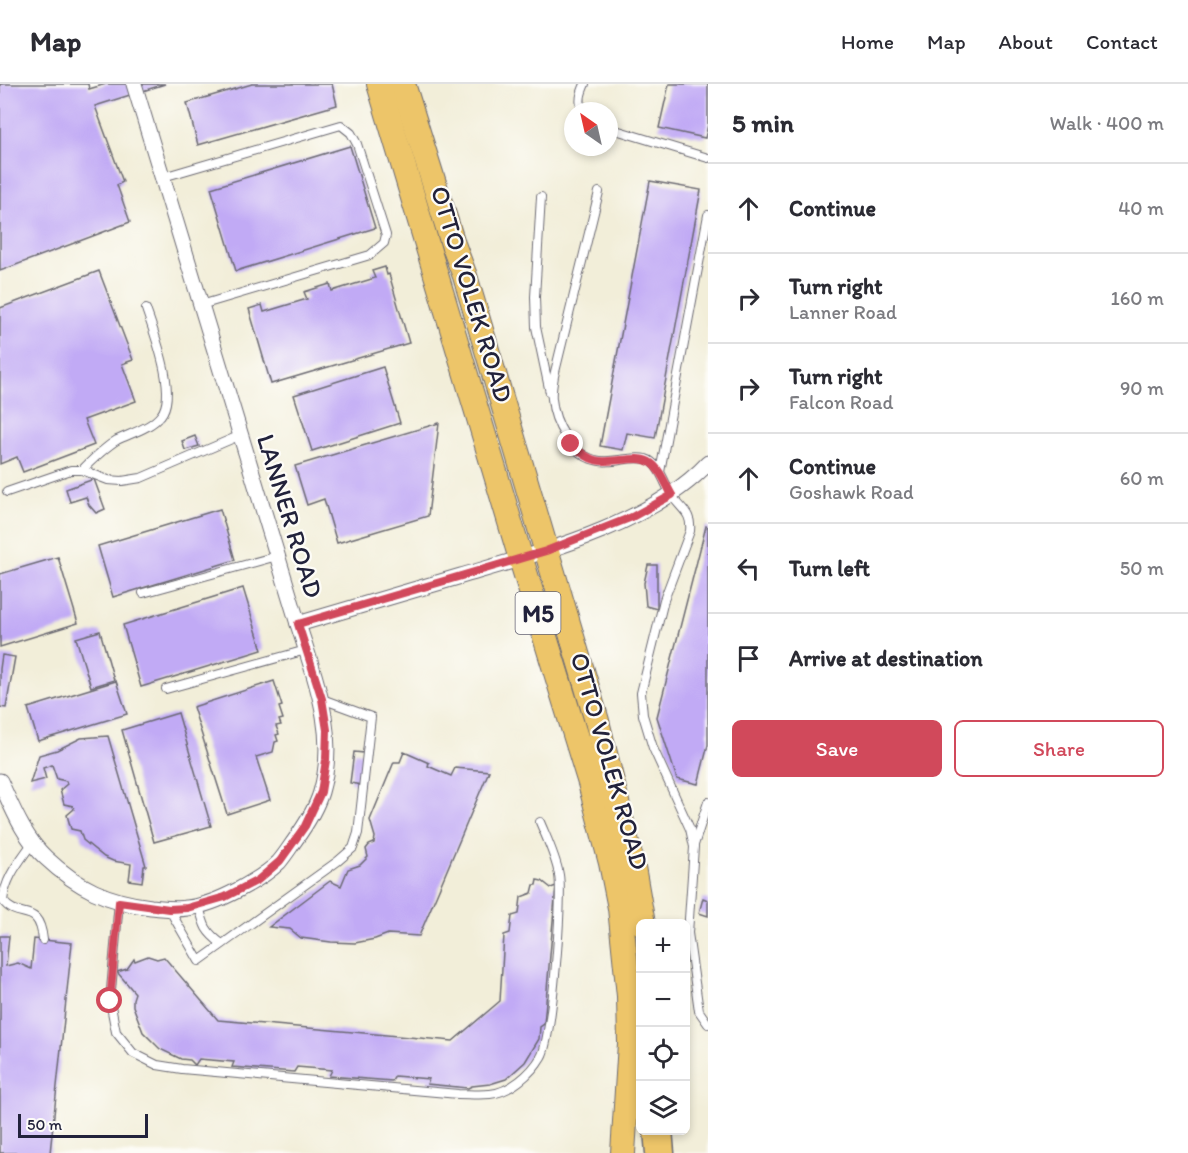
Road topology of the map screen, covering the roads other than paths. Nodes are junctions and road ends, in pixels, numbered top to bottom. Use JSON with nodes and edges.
{"nodes":[{"id":1,"x":134,"y":84,"type":"edge"},
{"id":2,"x":379,"y":84,"type":"edge"},
{"id":3,"x":403,"y":84,"type":"edge"},
{"id":4,"x":585,"y":84,"type":"edge"},
{"id":5,"x":580,"y":102,"type":"edge"},
{"id":6,"x":618,"y":131,"type":"edge"},
{"id":7,"x":708,"y":158,"type":"edge"},
{"id":8,"x":163,"y":177,"type":"junction"},
{"id":9,"x":599,"y":192,"type":"dead end"},
{"id":10,"x":541,"y":197,"type":"dead end"},
{"id":11,"x":708,"y":215,"type":"edge"},
{"id":12,"x":201,"y":305,"type":"junction"},
{"id":13,"x":146,"y":309,"type":"dead end"},
{"id":14,"x":552,"y":397,"type":"junction"},
{"id":15,"x":241,"y":435,"type":"junction"},
{"id":16,"x":708,"y":464,"type":"edge"},
{"id":17,"x":82,"y":470,"type":"junction"},
{"id":18,"x":660,"y":472,"type":"junction"},
{"id":19,"x":7,"y":492,"type":"dead end"},
{"id":20,"x":672,"y":495,"type":"junction"},
{"id":21,"x":546,"y":551,"type":"junction"},
{"id":22,"x":277,"y":556,"type":"junction"},
{"id":23,"x":521,"y":559,"type":"junction"},
{"id":24,"x":143,"y":593,"type":"dead end"},
{"id":25,"x":298,"y":624,"type":"junction"},
{"id":26,"x":306,"y":650,"type":"junction"},
{"id":27,"x":166,"y":688,"type":"dead end"},
{"id":28,"x":322,"y":699,"type":"junction"},
{"id":29,"x":0,"y":781,"type":"edge"},
{"id":30,"x":708,"y":802,"type":"edge"},
{"id":31,"x":540,"y":822,"type":"dead end"},
{"id":32,"x":33,"y":842,"type":"junction"},
{"id":33,"x":694,"y":847,"type":"junction"},
{"id":34,"x":119,"y":902,"type":"junction"},
{"id":35,"x":199,"y":906,"type":"junction"},
{"id":36,"x":169,"y":909,"type":"junction"},
{"id":37,"x":642,"y":919,"type":"edge"},
{"id":38,"x":44,"y":940,"type":"dead end"},
{"id":39,"x":222,"y":944,"type":"junction"},
{"id":40,"x":708,"y":1024,"type":"edge"},
{"id":41,"x":651,"y":1135,"type":"edge"},
{"id":42,"x":658,"y":1135,"type":"edge"},
{"id":43,"x":623,"y":1153,"type":"edge"},
{"id":44,"x":650,"y":1153,"type":"edge"},
{"id":45,"x":660,"y":1153,"type":"edge"}],
"edges":[{"from":1,"to":8,"type":"street","name":"LANNER ROAD"},
{"from":2,"to":23,"type":"main road","name":"OTTO VOLEK ROAD","number":"M5"},
{"from":3,"to":21,"type":"main road","name":"OTTO VOLEK ROAD","number":"M5"},
{"from":4,"to":5,"type":"lane"},
{"from":6,"to":7,"type":"lane"},
{"from":8,"to":12,"type":"street","name":"LANNER ROAD"},
{"from":8,"to":12,"type":"lane"},
{"from":9,"to":14,"type":"lane"},
{"from":10,"to":14,"type":"lane"},
{"from":11,"to":18,"type":"lane"},
{"from":12,"to":15,"type":"street","name":"LANNER ROAD"},
{"from":13,"to":17,"type":"lane"},
{"from":14,"to":18,"type":"lane"},
{"from":15,"to":17,"type":"lane"},
{"from":15,"to":22,"type":"street","name":"LANNER ROAD"},
{"from":16,"to":20,"type":"street"},
{"from":17,"to":19,"type":"lane"},
{"from":18,"to":20,"type":"lane"},
{"from":20,"to":21,"type":"street"},
{"from":20,"to":33,"type":"lane"},
{"from":21,"to":23,"type":"street"},
{"from":21,"to":37,"type":"main road","name":"OTTO VOLEK ROAD","number":"M5"},
{"from":22,"to":24,"type":"lane"},
{"from":22,"to":25,"type":"street","name":"LANNER ROAD"},
{"from":23,"to":25,"type":"street"},
{"from":23,"to":43,"type":"main road","name":"OTTO VOLEK ROAD","number":"M5"},
{"from":25,"to":26,"type":"street","name":"LANNER ROAD"},
{"from":26,"to":27,"type":"lane"},
{"from":26,"to":28,"type":"street","name":"LANNER ROAD"},
{"from":28,"to":35,"type":"street","name":"LANNER ROAD"},
{"from":28,"to":39,"type":"lane"},
{"from":29,"to":32,"type":"street","name":"LANNER ROAD"},
{"from":30,"to":33,"type":"lane"},
{"from":31,"to":34,"type":"lane"},
{"from":32,"to":34,"type":"street","name":"LANNER ROAD"},
{"from":32,"to":38,"type":"lane"},
{"from":33,"to":40,"type":"lane"},
{"from":34,"to":36,"type":"street","name":"LANNER ROAD"},
{"from":35,"to":36,"type":"street","name":"LANNER ROAD"},
{"from":35,"to":39,"type":"lane"},
{"from":36,"to":39,"type":"lane"},
{"from":41,"to":44,"type":"main road"},
{"from":42,"to":45,"type":"highway"}]}
